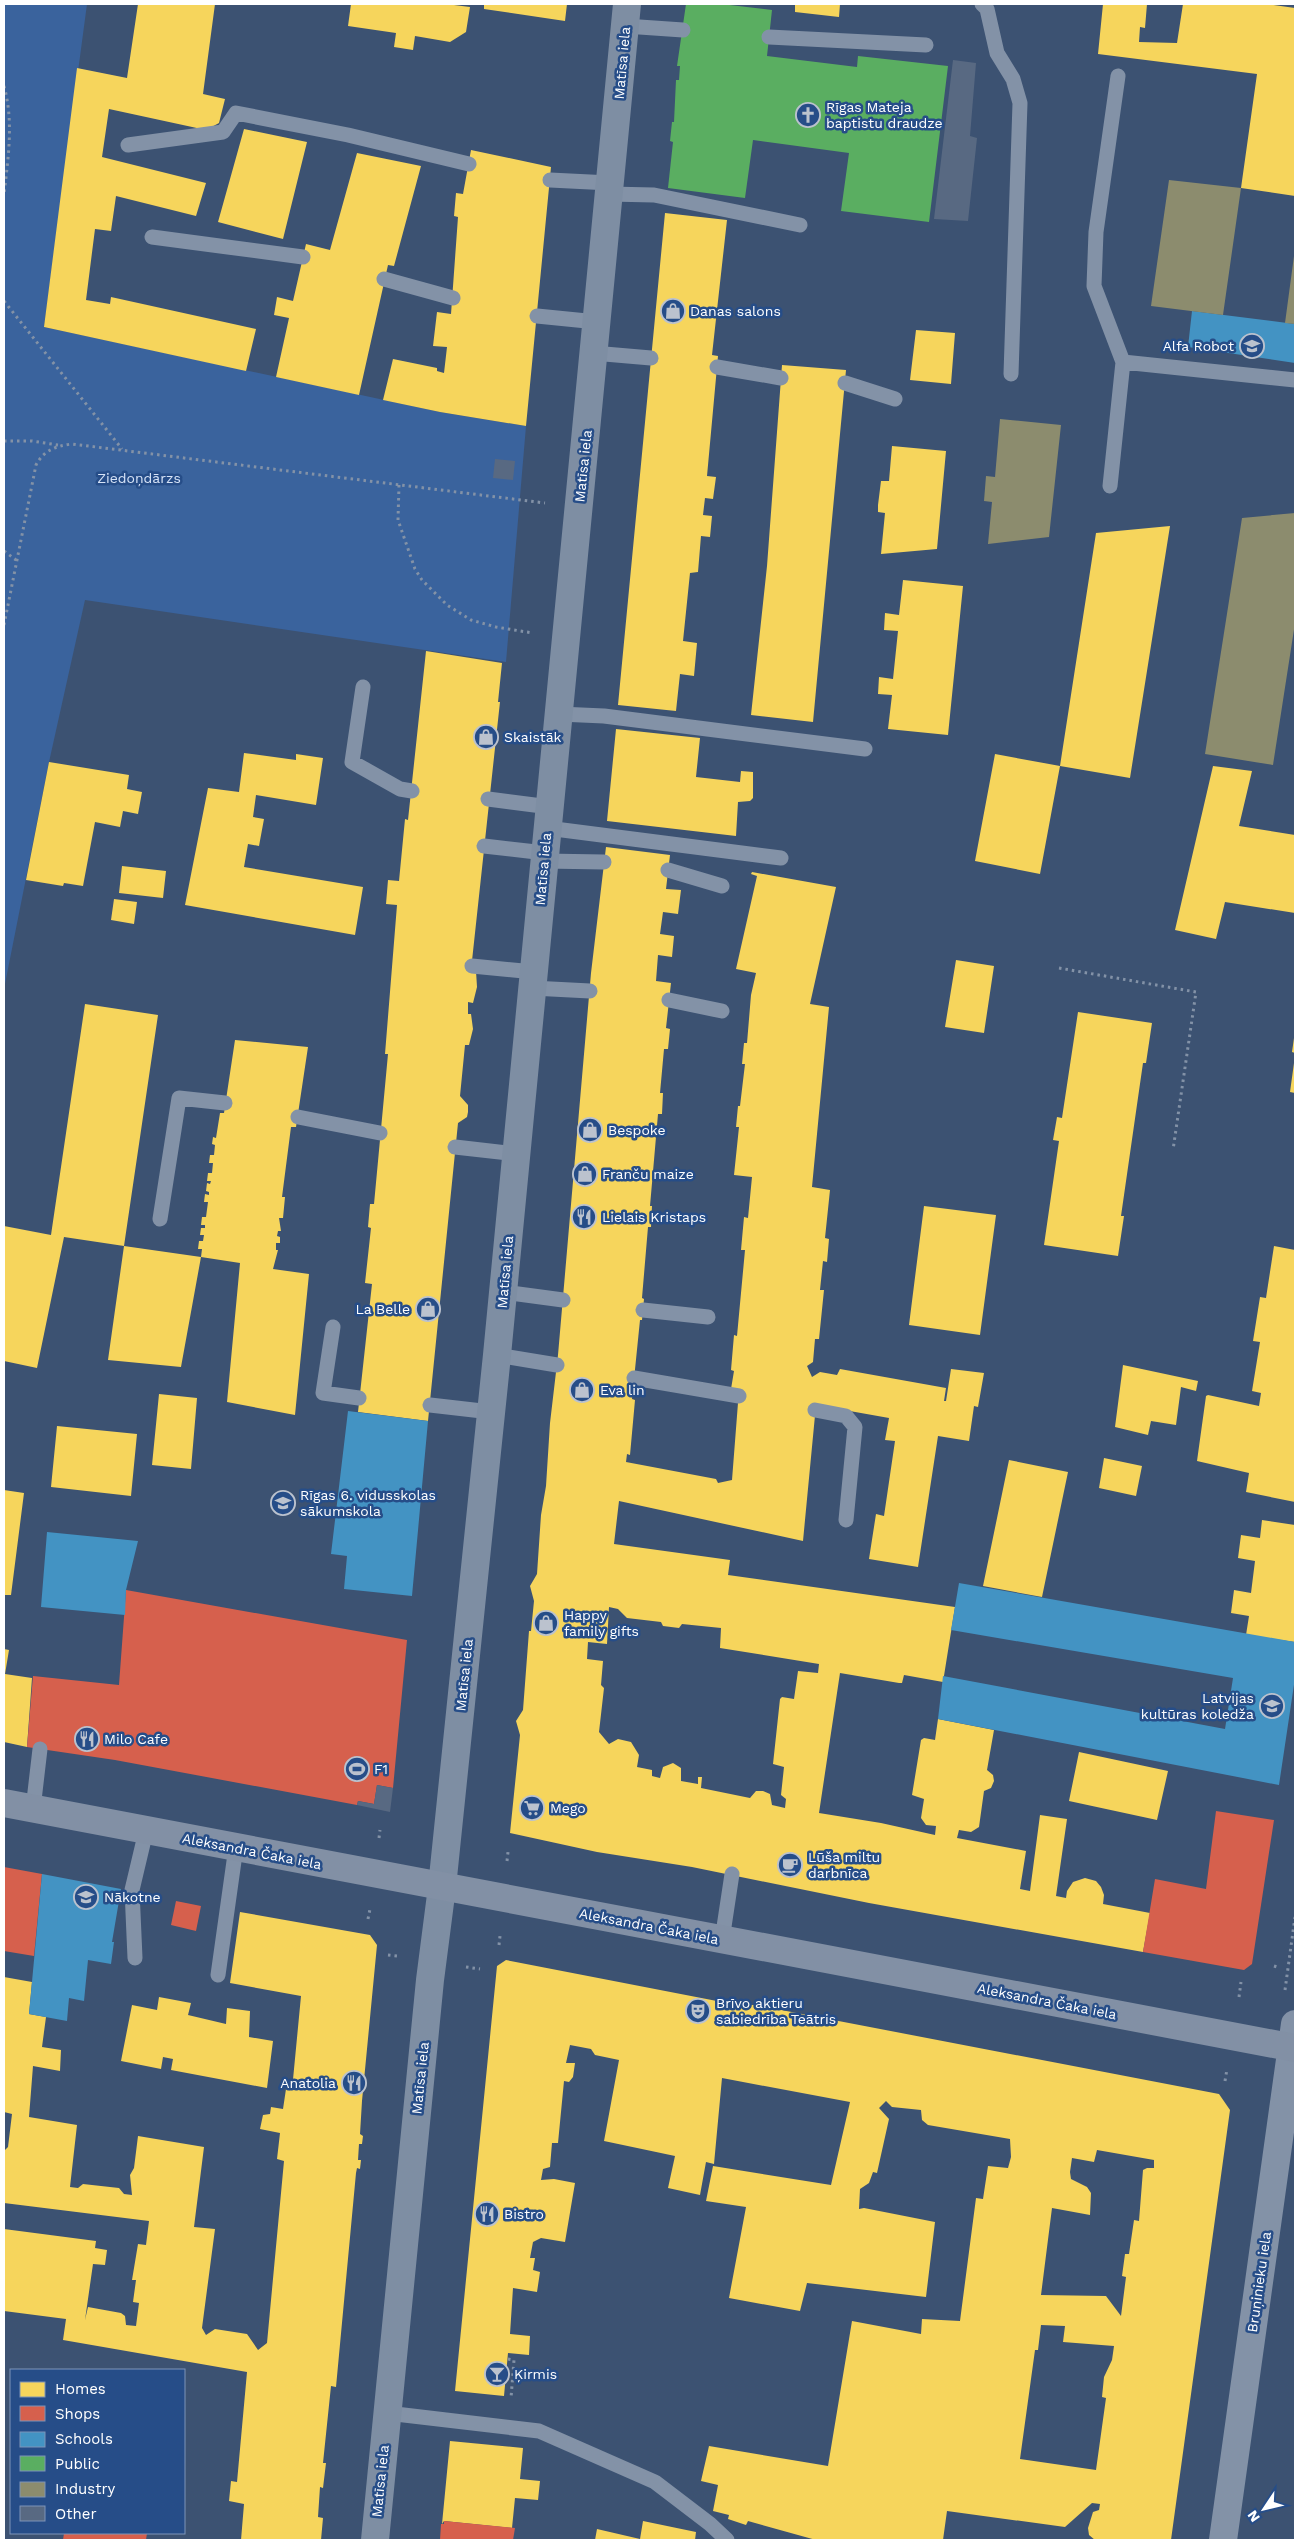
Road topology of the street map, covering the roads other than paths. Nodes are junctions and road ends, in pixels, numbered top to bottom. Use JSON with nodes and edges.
{"nodes":[{"id":1,"x":982,"y":4,"type":"edge"},
{"id":2,"x":626,"y":15,"type":"edge"},
{"id":3,"x":683,"y":30,"type":"dead end"},
{"id":4,"x":769,"y":37,"type":"dead end"},
{"id":5,"x":926,"y":44,"type":"dead end"},
{"id":6,"x":1118,"y":76,"type":"dead end"},
{"id":7,"x":128,"y":145,"type":"dead end"},
{"id":8,"x":469,"y":164,"type":"dead end"},
{"id":9,"x":550,"y":180,"type":"dead end"},
{"id":10,"x":610,"y":189,"type":"junction"},
{"id":11,"x":800,"y":225,"type":"dead end"},
{"id":12,"x":152,"y":237,"type":"dead end"},
{"id":13,"x":303,"y":258,"type":"dead end"},
{"id":14,"x":384,"y":279,"type":"dead end"},
{"id":15,"x":452,"y":298,"type":"dead end"},
{"id":16,"x":537,"y":316,"type":"dead end"},
{"id":17,"x":597,"y":322,"type":"junction"},
{"id":18,"x":594,"y":353,"type":"junction"},
{"id":19,"x":651,"y":358,"type":"dead end"},
{"id":20,"x":1123,"y":362,"type":"junction"},
{"id":21,"x":717,"y":367,"type":"dead end"},
{"id":22,"x":1011,"y":374,"type":"dead end"},
{"id":23,"x":781,"y":378,"type":"dead end"},
{"id":24,"x":1295,"y":380,"type":"edge"},
{"id":25,"x":845,"y":383,"type":"dead end"},
{"id":26,"x":895,"y":399,"type":"dead end"},
{"id":27,"x":1110,"y":486,"type":"dead end"},
{"id":28,"x":363,"y":687,"type":"dead end"},
{"id":29,"x":559,"y":714,"type":"junction"},
{"id":30,"x":865,"y":749,"type":"dead end"},
{"id":31,"x":412,"y":791,"type":"dead end"},
{"id":32,"x":488,"y":799,"type":"dead end"},
{"id":33,"x":547,"y":837,"type":"junction"},
{"id":34,"x":484,"y":846,"type":"dead end"},
{"id":35,"x":781,"y":858,"type":"dead end"},
{"id":36,"x":604,"y":862,"type":"dead end"},
{"id":37,"x":668,"y":870,"type":"dead end"},
{"id":38,"x":722,"y":886,"type":"dead end"},
{"id":39,"x":472,"y":966,"type":"dead end"},
{"id":40,"x":533,"y":980,"type":"junction"},
{"id":41,"x":590,"y":991,"type":"dead end"},
{"id":42,"x":669,"y":1000,"type":"dead end"},
{"id":43,"x":722,"y":1011,"type":"dead end"},
{"id":44,"x":225,"y":1103,"type":"dead end"},
{"id":45,"x":298,"y":1117,"type":"dead end"},
{"id":46,"x":380,"y":1133,"type":"dead end"},
{"id":47,"x":455,"y":1146,"type":"dead end"},
{"id":48,"x":516,"y":1154,"type":"junction"},
{"id":49,"x":160,"y":1219,"type":"dead end"},
{"id":50,"x":503,"y":1292,"type":"junction"},
{"id":51,"x":563,"y":1300,"type":"dead end"},
{"id":52,"x":643,"y":1310,"type":"dead end"},
{"id":53,"x":708,"y":1317,"type":"dead end"},
{"id":54,"x":333,"y":1327,"type":"dead end"},
{"id":55,"x":497,"y":1355,"type":"junction"},
{"id":56,"x":557,"y":1365,"type":"dead end"},
{"id":57,"x":634,"y":1378,"type":"dead end"},
{"id":58,"x":739,"y":1396,"type":"dead end"},
{"id":59,"x":360,"y":1398,"type":"dead end"},
{"id":60,"x":430,"y":1404,"type":"dead end"},
{"id":61,"x":815,"y":1410,"type":"dead end"},
{"id":62,"x":491,"y":1412,"type":"junction"},
{"id":63,"x":846,"y":1520,"type":"dead end"},
{"id":64,"x":40,"y":1749,"type":"dead end"},
{"id":65,"x":4,"y":1803,"type":"edge"},
{"id":66,"x":33,"y":1809,"type":"junction"},
{"id":67,"x":146,"y":1831,"type":"junction"},
{"id":68,"x":236,"y":1847,"type":"junction"},
{"id":69,"x":732,"y":1874,"type":"dead end"},
{"id":70,"x":442,"y":1887,"type":"junction"},
{"id":71,"x":722,"y":1940,"type":"junction"},
{"id":72,"x":135,"y":1958,"type":"dead end"},
{"id":73,"x":218,"y":1975,"type":"dead end"},
{"id":74,"x":1294,"y":2040,"type":"edge"},
{"id":75,"x":386,"y":2413,"type":"junction"},
{"id":76,"x":375,"y":2540,"type":"edge"},
{"id":77,"x":727,"y":2540,"type":"edge"},
{"id":78,"x":1223,"y":2540,"type":"edge"}],
"edges":[{"from":1,"to":22,"type":"lane"},
{"from":2,"to":3,"type":"lane"},
{"from":2,"to":10,"type":"street","name":"Matīsa iela"},
{"from":4,"to":5,"type":"lane"},
{"from":6,"to":20,"type":"lane"},
{"from":7,"to":8,"type":"lane"},
{"from":9,"to":10,"type":"lane"},
{"from":10,"to":11,"type":"lane"},
{"from":10,"to":17,"type":"street","name":"Matīsa iela"},
{"from":12,"to":13,"type":"lane"},
{"from":14,"to":15,"type":"lane"},
{"from":16,"to":17,"type":"lane"},
{"from":17,"to":18,"type":"street","name":"Matīsa iela"},
{"from":18,"to":19,"type":"lane"},
{"from":18,"to":29,"type":"street","name":"Matīsa iela"},
{"from":20,"to":24,"type":"lane"},
{"from":20,"to":27,"type":"lane"},
{"from":21,"to":23,"type":"lane"},
{"from":25,"to":26,"type":"lane"},
{"from":28,"to":31,"type":"lane"},
{"from":29,"to":30,"type":"lane"},
{"from":29,"to":33,"type":"street","name":"Matīsa iela"},
{"from":32,"to":33,"type":"lane"},
{"from":33,"to":34,"type":"lane"},
{"from":33,"to":35,"type":"lane"},
{"from":33,"to":36,"type":"lane"},
{"from":33,"to":40,"type":"street","name":"Matīsa iela"},
{"from":37,"to":38,"type":"lane"},
{"from":39,"to":40,"type":"lane"},
{"from":40,"to":41,"type":"lane"},
{"from":40,"to":48,"type":"street","name":"Matīsa iela"},
{"from":42,"to":43,"type":"lane"},
{"from":44,"to":49,"type":"lane"},
{"from":45,"to":46,"type":"lane"},
{"from":47,"to":48,"type":"lane"},
{"from":48,"to":50,"type":"street","name":"Matīsa iela"},
{"from":50,"to":51,"type":"lane"},
{"from":50,"to":55,"type":"street","name":"Matīsa iela"},
{"from":52,"to":53,"type":"lane"},
{"from":54,"to":59,"type":"lane"},
{"from":55,"to":56,"type":"lane"},
{"from":55,"to":62,"type":"street","name":"Matīsa iela"},
{"from":57,"to":58,"type":"lane"},
{"from":60,"to":62,"type":"lane"},
{"from":61,"to":63,"type":"lane"},
{"from":62,"to":70,"type":"street","name":"Matīsa iela"},
{"from":64,"to":66,"type":"lane"},
{"from":65,"to":66,"type":"main road","name":"Aleksandra Čaka iela"},
{"from":66,"to":67,"type":"main road","name":"Aleksandra Čaka iela"},
{"from":67,"to":68,"type":"main road","name":"Aleksandra Čaka iela"},
{"from":67,"to":72,"type":"lane"},
{"from":68,"to":70,"type":"main road","name":"Aleksandra Čaka iela"},
{"from":68,"to":73,"type":"lane"},
{"from":69,"to":71,"type":"lane"},
{"from":70,"to":71,"type":"main road","name":"Aleksandra Čaka iela"},
{"from":70,"to":75,"type":"street","name":"Matīsa iela"},
{"from":71,"to":74,"type":"main road","name":"Aleksandra Čaka iela"},
{"from":74,"to":78,"type":"street","name":"Bruņinieku iela"},
{"from":75,"to":76,"type":"street","name":"Matīsa iela"},
{"from":75,"to":77,"type":"lane"}]}
